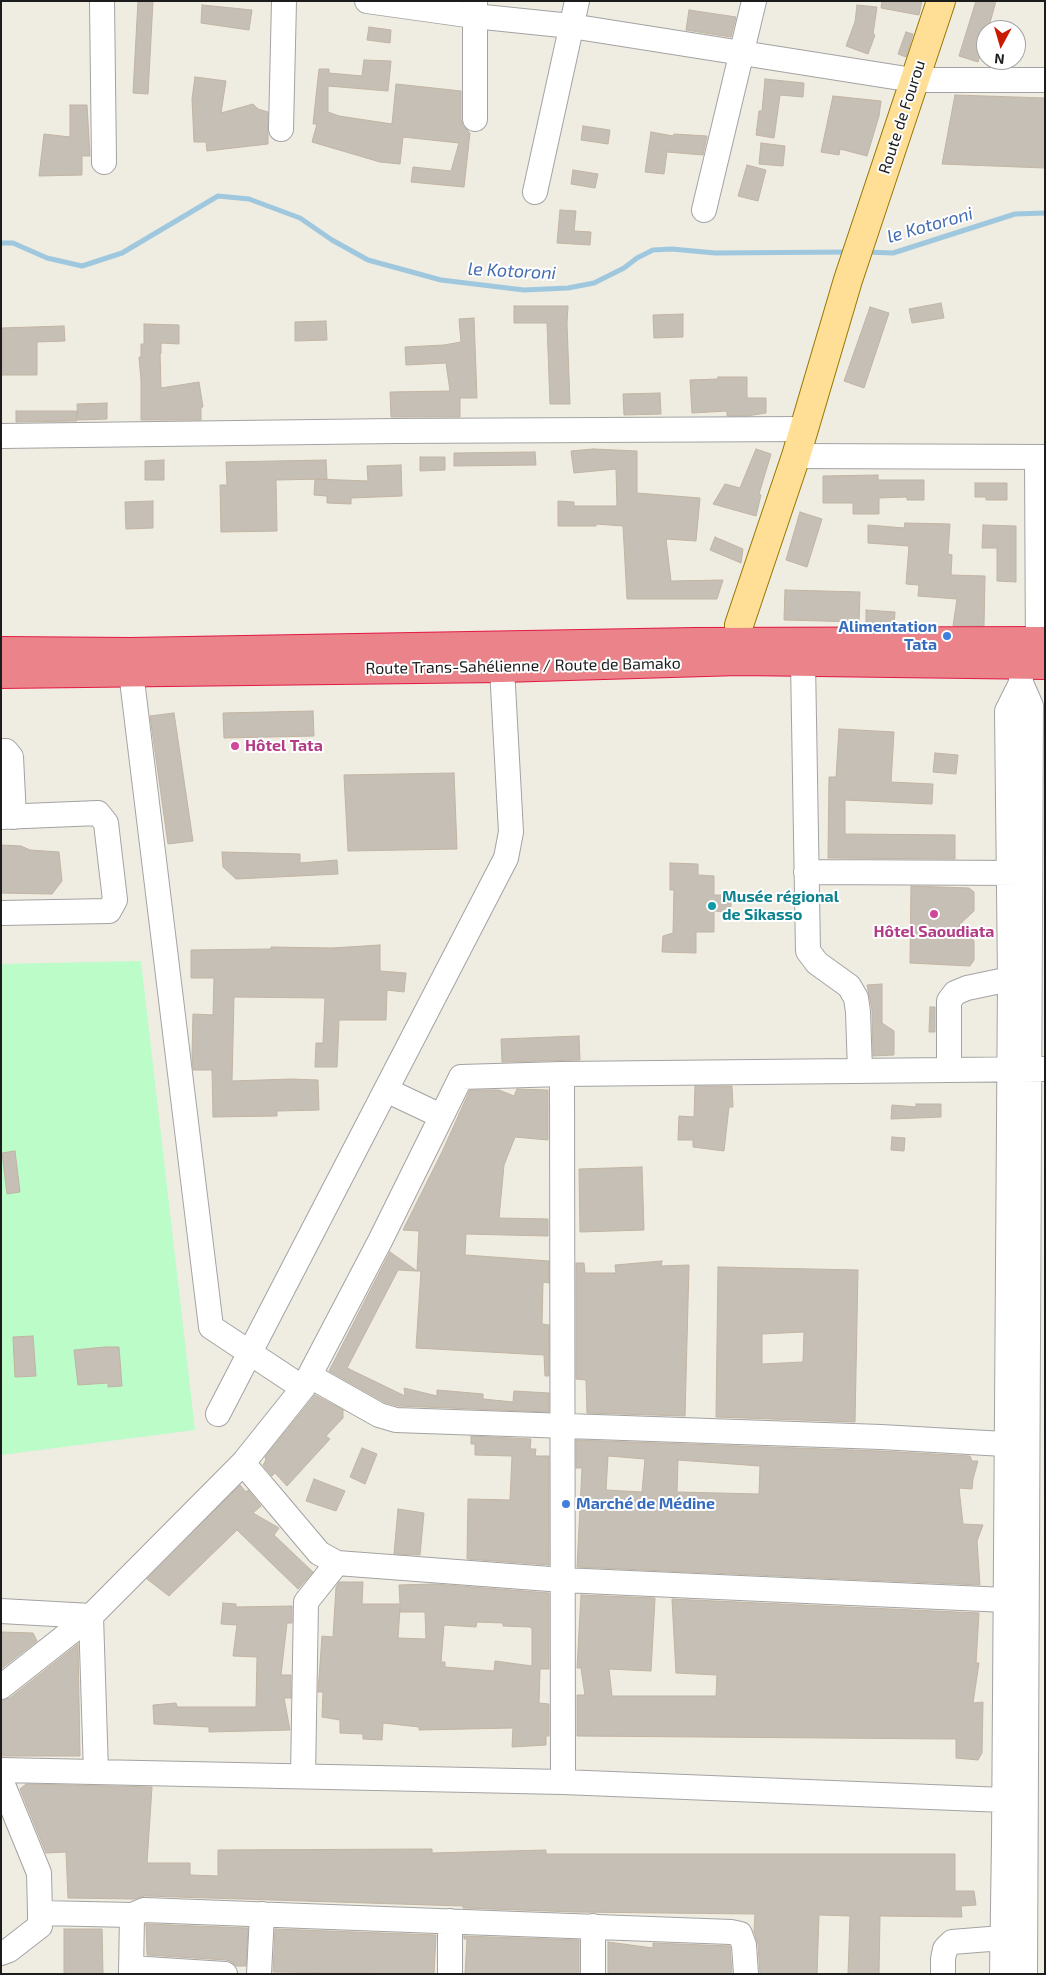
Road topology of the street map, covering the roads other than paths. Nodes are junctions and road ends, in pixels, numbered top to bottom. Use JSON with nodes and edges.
{"nodes":[{"id":1,"x":102,"y":1,"type":"edge"},
{"id":2,"x":284,"y":1,"type":"edge"},
{"id":3,"x":367,"y":1,"type":"edge"},
{"id":4,"x":577,"y":1,"type":"edge"},
{"id":5,"x":754,"y":1,"type":"edge"},
{"id":6,"x":940,"y":1,"type":"edge"},
{"id":7,"x":475,"y":8,"type":"edge"},
{"id":8,"x":571,"y":26,"type":"junction"},
{"id":9,"x":742,"y":52,"type":"junction"},
{"id":10,"x":913,"y":80,"type":"junction"},
{"id":11,"x":1045,"y":80,"type":"edge"},
{"id":12,"x":475,"y":119,"type":"dead end"},
{"id":13,"x":281,"y":129,"type":"dead end"},
{"id":14,"x":104,"y":162,"type":"dead end"},
{"id":15,"x":535,"y":192,"type":"dead end"},
{"id":16,"x":704,"y":210,"type":"dead end"},
{"id":17,"x":804,"y":429,"type":"junction"},
{"id":18,"x":1,"y":436,"type":"edge"},
{"id":19,"x":796,"y":456,"type":"junction"},
{"id":20,"x":1041,"y":457,"type":"edge"},
{"id":21,"x":1,"y":651,"type":"edge"},
{"id":22,"x":739,"y":652,"type":"junction"},
{"id":23,"x":1032,"y":657,"type":"edge"},
{"id":24,"x":131,"y":662,"type":"junction"},
{"id":25,"x":803,"y":662,"type":"junction"},
{"id":26,"x":502,"y":668,"type":"junction"},
{"id":27,"x":1,"y":674,"type":"edge"},
{"id":28,"x":1,"y":751,"type":"edge"},
{"id":29,"x":8,"y":817,"type":"edge"},
{"id":30,"x":806,"y":872,"type":"junction"},
{"id":31,"x":1028,"y":873,"type":"edge"},
{"id":32,"x":1,"y":913,"type":"edge"},
{"id":33,"x":1010,"y":979,"type":"junction"},
{"id":34,"x":1028,"y":1068,"type":"edge"},
{"id":35,"x":860,"y":1070,"type":"junction"},
{"id":36,"x":949,"y":1070,"type":"junction"},
{"id":37,"x":562,"y":1074,"type":"junction"},
{"id":38,"x":386,"y":1090,"type":"junction"},
{"id":39,"x":440,"y":1116,"type":"junction"},
{"id":40,"x":1027,"y":1254,"type":"edge"},
{"id":41,"x":250,"y":1352,"type":"junction"},
{"id":42,"x":306,"y":1382,"type":"junction"},
{"id":43,"x":218,"y":1414,"type":"dead end"},
{"id":44,"x":563,"y":1425,"type":"junction"},
{"id":45,"x":1026,"y":1445,"type":"edge"},
{"id":46,"x":243,"y":1463,"type":"junction"},
{"id":47,"x":337,"y":1563,"type":"junction"},
{"id":48,"x":563,"y":1580,"type":"junction"},
{"id":49,"x":1006,"y":1600,"type":"junction"},
{"id":50,"x":1,"y":1610,"type":"edge"},
{"id":51,"x":91,"y":1616,"type":"junction"},
{"id":52,"x":1025,"y":1638,"type":"edge"},
{"id":53,"x":1,"y":1687,"type":"edge"},
{"id":54,"x":1,"y":1770,"type":"edge"},
{"id":55,"x":96,"y":1772,"type":"junction"},
{"id":56,"x":303,"y":1776,"type":"junction"},
{"id":57,"x":1,"y":1780,"type":"edge"},
{"id":58,"x":563,"y":1782,"type":"junction"},
{"id":59,"x":1004,"y":1800,"type":"junction"},
{"id":60,"x":1025,"y":1841,"type":"edge"},
{"id":61,"x":262,"y":1914,"type":"junction"},
{"id":62,"x":132,"y":1915,"type":"junction"},
{"id":63,"x":40,"y":1919,"type":"junction"},
{"id":64,"x":450,"y":1921,"type":"junction"},
{"id":65,"x":593,"y":1926,"type":"junction"},
{"id":66,"x":1002,"y":1938,"type":"junction"},
{"id":67,"x":1,"y":1953,"type":"edge"},
{"id":68,"x":131,"y":1971,"type":"edge"},
{"id":69,"x":225,"y":1974,"type":"edge"},
{"id":70,"x":259,"y":1974,"type":"edge"},
{"id":71,"x":450,"y":1974,"type":"edge"},
{"id":72,"x":593,"y":1974,"type":"edge"},
{"id":73,"x":746,"y":1974,"type":"edge"},
{"id":74,"x":943,"y":1974,"type":"edge"},
{"id":75,"x":1002,"y":1974,"type":"edge"},
{"id":76,"x":1025,"y":1974,"type":"edge"}],
"edges":[{"from":1,"to":14,"type":"street"},
{"from":2,"to":13,"type":"street"},
{"from":3,"to":7,"type":"street"},
{"from":4,"to":8,"type":"street"},
{"from":5,"to":9,"type":"street"},
{"from":6,"to":10,"type":"main road","name":"Route de Fourou"},
{"from":7,"to":8,"type":"street"},
{"from":7,"to":12,"type":"street"},
{"from":8,"to":9,"type":"street"},
{"from":8,"to":15,"type":"street"},
{"from":9,"to":10,"type":"street"},
{"from":9,"to":16,"type":"street"},
{"from":10,"to":11,"type":"street"},
{"from":10,"to":17,"type":"main road","name":"Route de Fourou"},
{"from":17,"to":18,"type":"street"},
{"from":17,"to":19,"type":"main road","name":"Route de Fourou"},
{"from":19,"to":20,"type":"street"},
{"from":19,"to":22,"type":"main road","name":"Route de Fourou"},
{"from":20,"to":23,"type":"street"},
{"from":21,"to":24,"type":"highway","name":"Route Trans-Sahélienne / Route de Bamako"},
{"from":22,"to":23,"type":"highway","name":"Route Trans-Sahélienne / Route de Bamako"},
{"from":22,"to":24,"type":"highway","name":"Route Trans-Sahélienne / Route de Bamako"},
{"from":22,"to":25,"type":"highway","name":"Route Trans-Sahélienne / Route de Bamako"},
{"from":22,"to":26,"type":"highway","name":"Route Trans-Sahélienne / Route de Bamako"},
{"from":23,"to":25,"type":"highway","name":"Route Trans-Sahélienne / Route de Bamako"},
{"from":23,"to":31,"type":"street"},
{"from":24,"to":26,"type":"highway","name":"Route Trans-Sahélienne / Route de Bamako"},
{"from":24,"to":27,"type":"highway","name":"Route Trans-Sahélienne / Route de Bamako"},
{"from":24,"to":41,"type":"street"},
{"from":25,"to":30,"type":"street"},
{"from":26,"to":38,"type":"street"},
{"from":28,"to":29,"type":"street"},
{"from":29,"to":32,"type":"street"},
{"from":30,"to":31,"type":"street"},
{"from":30,"to":35,"type":"street"},
{"from":31,"to":33,"type":"street"},
{"from":31,"to":34,"type":"street"},
{"from":33,"to":34,"type":"street"},
{"from":33,"to":36,"type":"street"},
{"from":34,"to":36,"type":"street"},
{"from":34,"to":40,"type":"street"},
{"from":35,"to":36,"type":"street"},
{"from":35,"to":37,"type":"street"},
{"from":37,"to":39,"type":"street"},
{"from":37,"to":44,"type":"street"},
{"from":38,"to":39,"type":"street"},
{"from":38,"to":41,"type":"street"},
{"from":39,"to":42,"type":"street"},
{"from":40,"to":45,"type":"street"},
{"from":41,"to":42,"type":"street"},
{"from":41,"to":43,"type":"street"},
{"from":42,"to":44,"type":"street"},
{"from":42,"to":46,"type":"street"},
{"from":44,"to":45,"type":"street"},
{"from":44,"to":48,"type":"street"},
{"from":45,"to":49,"type":"street"},
{"from":45,"to":52,"type":"street"},
{"from":46,"to":47,"type":"street"},
{"from":46,"to":51,"type":"street"},
{"from":47,"to":48,"type":"street"},
{"from":47,"to":56,"type":"street"},
{"from":48,"to":49,"type":"street"},
{"from":48,"to":58,"type":"street"},
{"from":49,"to":52,"type":"street"},
{"from":50,"to":51,"type":"street"},
{"from":51,"to":53,"type":"street"},
{"from":51,"to":55,"type":"street"},
{"from":52,"to":59,"type":"street"},
{"from":52,"to":60,"type":"street"},
{"from":54,"to":55,"type":"street"},
{"from":55,"to":56,"type":"street"},
{"from":56,"to":58,"type":"street"},
{"from":57,"to":63,"type":"street"},
{"from":58,"to":59,"type":"street"},
{"from":59,"to":60,"type":"street"},
{"from":60,"to":66,"type":"street"},
{"from":60,"to":76,"type":"street"},
{"from":61,"to":62,"type":"street"},
{"from":61,"to":64,"type":"street"},
{"from":61,"to":70,"type":"street"},
{"from":62,"to":63,"type":"street"},
{"from":62,"to":68,"type":"street"},
{"from":63,"to":67,"type":"street"},
{"from":64,"to":65,"type":"street"},
{"from":64,"to":71,"type":"street"},
{"from":65,"to":72,"type":"street"},
{"from":65,"to":73,"type":"street"},
{"from":66,"to":74,"type":"street"},
{"from":66,"to":75,"type":"street"},
{"from":68,"to":69,"type":"street"}]}
